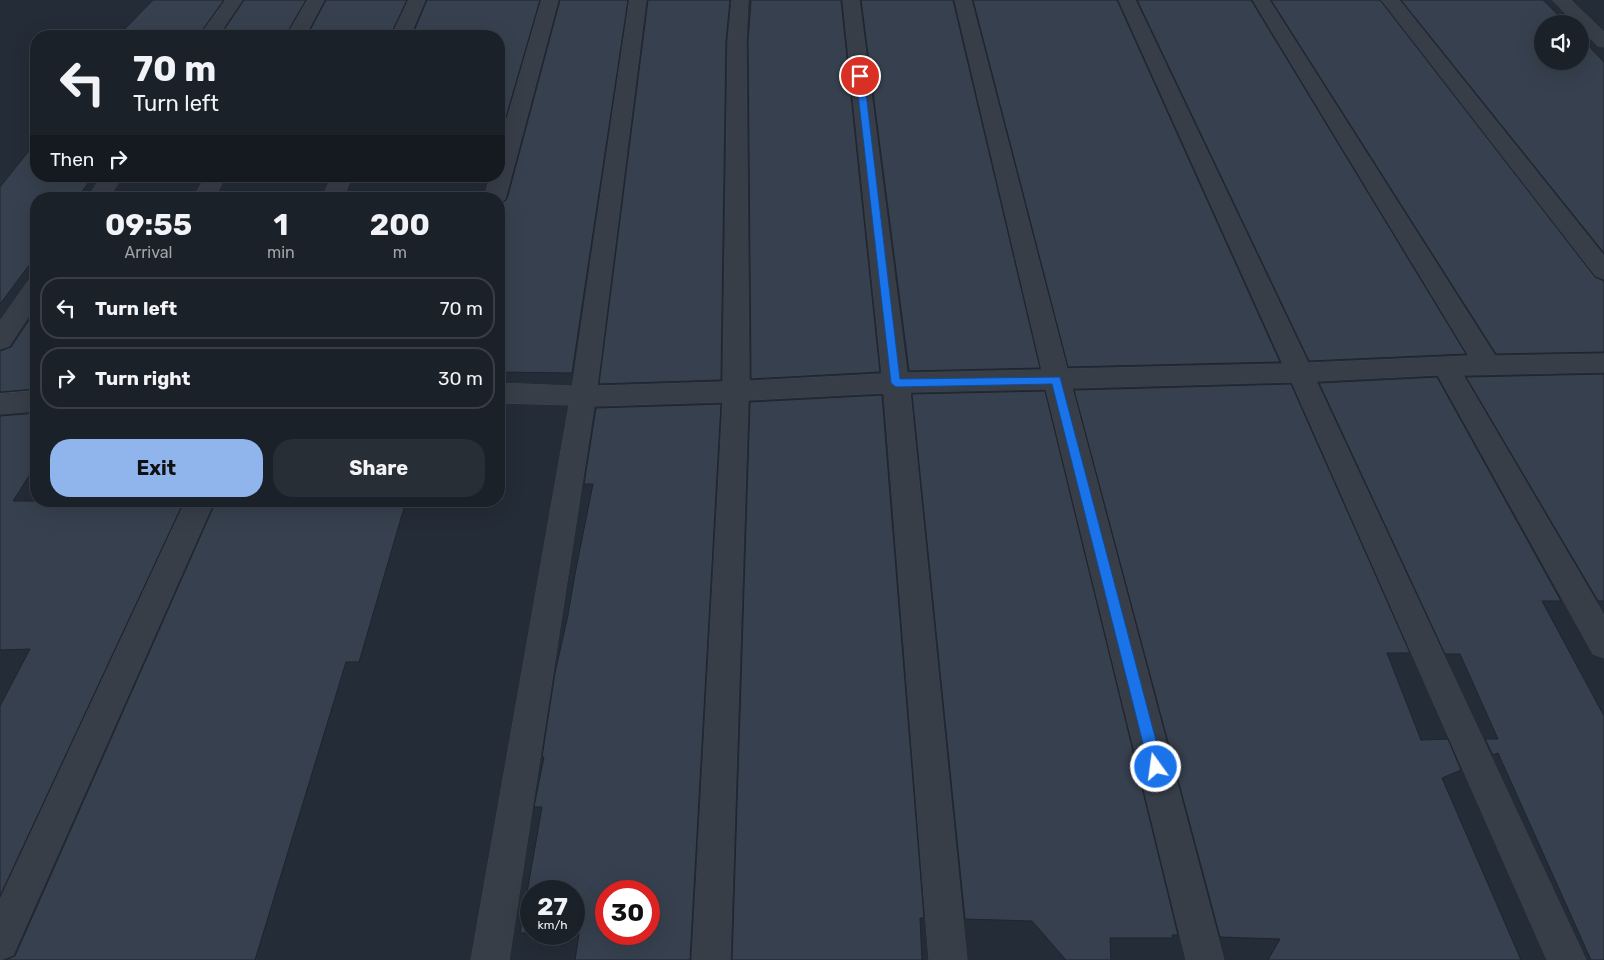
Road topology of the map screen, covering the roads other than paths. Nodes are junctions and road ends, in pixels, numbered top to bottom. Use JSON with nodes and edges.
{"nodes":[{"id":1,"x":234,"y":0,"type":"edge"},
{"id":2,"x":316,"y":0,"type":"edge"},
{"id":3,"x":417,"y":0,"type":"edge"},
{"id":4,"x":550,"y":0,"type":"edge"},
{"id":5,"x":638,"y":0,"type":"edge"},
{"id":6,"x":740,"y":0,"type":"edge"},
{"id":7,"x":851,"y":0,"type":"edge"},
{"id":8,"x":963,"y":0,"type":"edge"},
{"id":9,"x":1127,"y":0,"type":"edge"},
{"id":10,"x":1261,"y":0,"type":"edge"},
{"id":11,"x":1390,"y":0,"type":"edge"},
{"id":12,"x":1562,"y":0,"type":"edge"},
{"id":13,"x":213,"y":30,"type":"edge"},
{"id":14,"x":299,"y":30,"type":"edge"},
{"id":15,"x":404,"y":30,"type":"edge"},
{"id":16,"x":1604,"y":42,"type":"edge"},
{"id":17,"x":505,"y":160,"type":"edge"},
{"id":18,"x":1604,"y":271,"type":"edge"},
{"id":19,"x":30,"y":296,"type":"edge"},
{"id":20,"x":0,"y":340,"type":"edge"},
{"id":21,"x":1604,"y":363,"type":"edge"},
{"id":22,"x":1445,"y":366,"type":"junction"},
{"id":23,"x":1488,"y":366,"type":"junction"},
{"id":24,"x":1300,"y":373,"type":"junction"},
{"id":25,"x":1057,"y":380,"type":"junction"},
{"id":26,"x":896,"y":383,"type":"junction"},
{"id":27,"x":736,"y":391,"type":"junction"},
{"id":28,"x":505,"y":393,"type":"edge"},
{"id":29,"x":583,"y":396,"type":"junction"},
{"id":30,"x":30,"y":402,"type":"edge"},
{"id":31,"x":0,"y":404,"type":"edge"},
{"id":32,"x":197,"y":507,"type":"edge"},
{"id":33,"x":1604,"y":644,"type":"edge"},
{"id":34,"x":0,"y":942,"type":"edge"},
{"id":35,"x":490,"y":960,"type":"edge"},
{"id":36,"x":711,"y":960,"type":"edge"},
{"id":37,"x":948,"y":960,"type":"edge"},
{"id":38,"x":1205,"y":960,"type":"edge"},
{"id":39,"x":1567,"y":960,"type":"edge"}],
"edges":[{"from":1,"to":13,"type":"street"},
{"from":2,"to":14,"type":"street"},
{"from":3,"to":15,"type":"street"},
{"from":4,"to":17,"type":"street"},
{"from":5,"to":29,"type":"street"},
{"from":6,"to":27,"type":"street"},
{"from":7,"to":26,"type":"street"},
{"from":8,"to":25,"type":"street"},
{"from":9,"to":24,"type":"street"},
{"from":10,"to":23,"type":"street"},
{"from":11,"to":18,"type":"street"},
{"from":12,"to":16,"type":"street"},
{"from":19,"to":20,"type":"street"},
{"from":21,"to":23,"type":"street"},
{"from":22,"to":23,"type":"street"},
{"from":22,"to":24,"type":"street"},
{"from":22,"to":33,"type":"street"},
{"from":24,"to":25,"type":"street"},
{"from":24,"to":39,"type":"street"},
{"from":25,"to":26,"type":"street"},
{"from":25,"to":38,"type":"street"},
{"from":26,"to":27,"type":"street"},
{"from":26,"to":37,"type":"street"},
{"from":27,"to":29,"type":"street"},
{"from":27,"to":36,"type":"street"},
{"from":28,"to":29,"type":"street"},
{"from":29,"to":35,"type":"street"},
{"from":30,"to":31,"type":"street"},
{"from":32,"to":34,"type":"street"}]}
